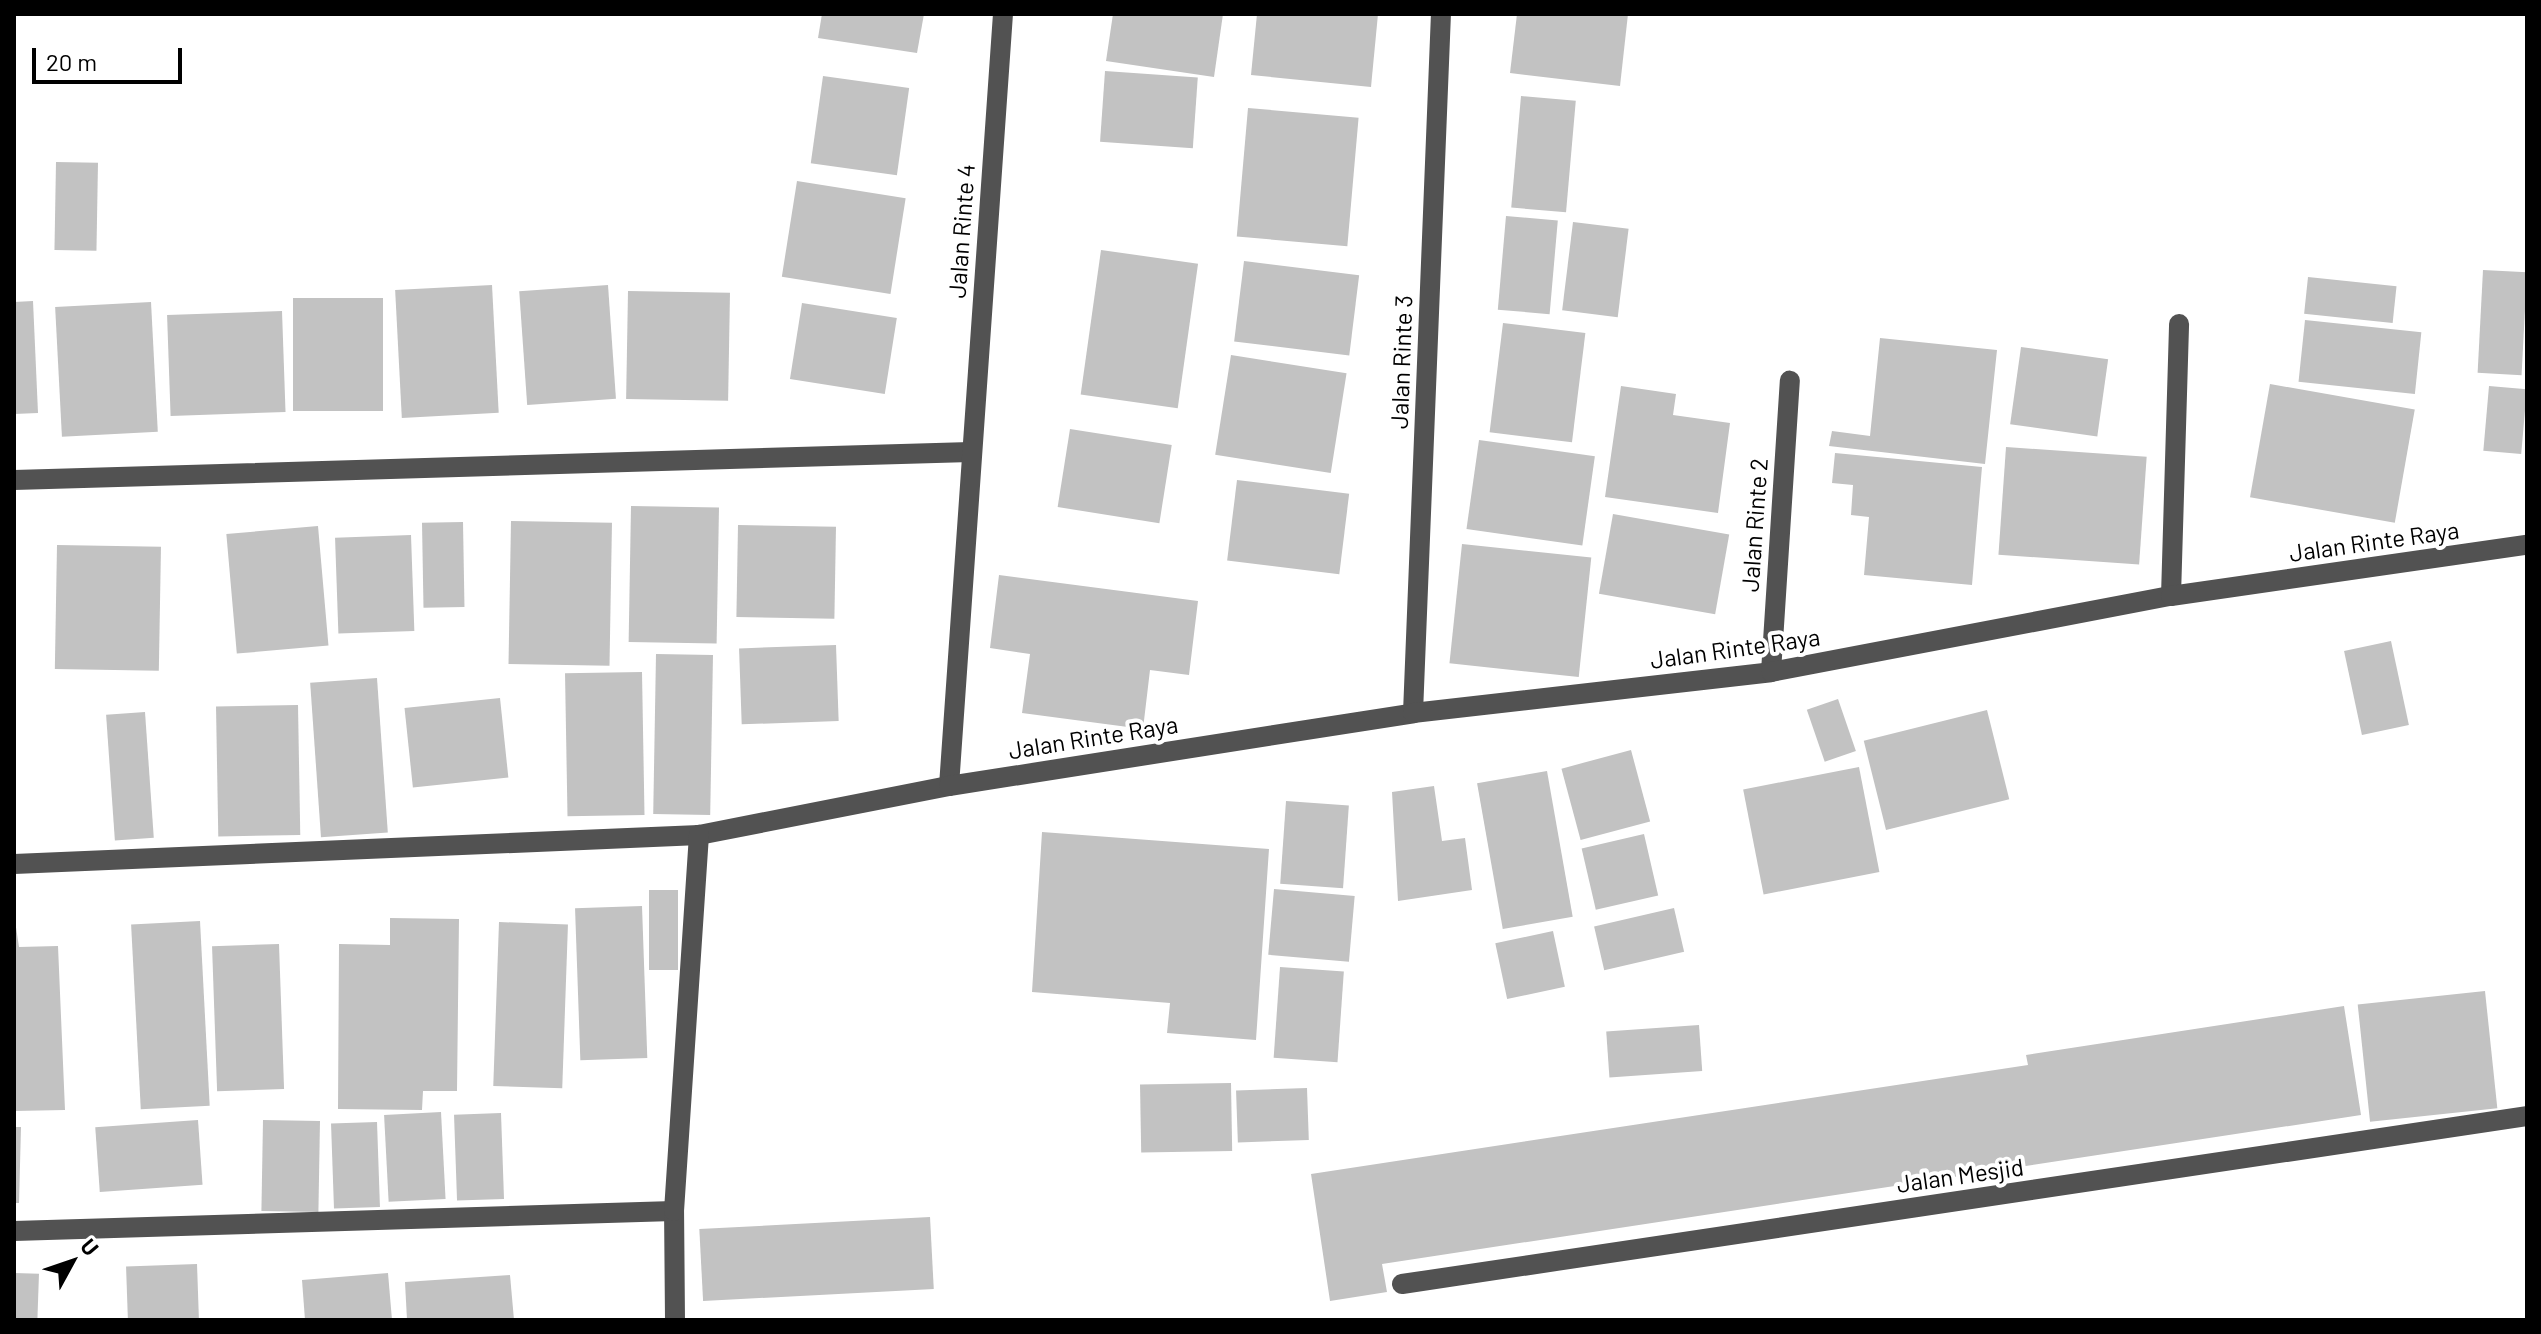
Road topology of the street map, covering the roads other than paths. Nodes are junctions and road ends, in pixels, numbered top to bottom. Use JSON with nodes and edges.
{"nodes":[{"id":1,"x":1003,"y":14,"type":"edge"},
{"id":2,"x":1441,"y":14,"type":"edge"},
{"id":3,"x":2179,"y":324,"type":"dead end"},
{"id":4,"x":1790,"y":381,"type":"dead end"},
{"id":5,"x":971,"y":452,"type":"junction"},
{"id":6,"x":14,"y":480,"type":"edge"},
{"id":7,"x":2527,"y":545,"type":"edge"},
{"id":8,"x":2171,"y":596,"type":"junction"},
{"id":9,"x":1771,"y":672,"type":"junction"},
{"id":10,"x":1413,"y":713,"type":"junction"},
{"id":11,"x":949,"y":786,"type":"junction"},
{"id":12,"x":699,"y":835,"type":"junction"},
{"id":13,"x":14,"y":864,"type":"edge"},
{"id":14,"x":2527,"y":1116,"type":"edge"},
{"id":15,"x":674,"y":1211,"type":"junction"},
{"id":16,"x":14,"y":1231,"type":"edge"},
{"id":17,"x":1402,"y":1284,"type":"dead end"},
{"id":18,"x":675,"y":1320,"type":"edge"}],
"edges":[{"from":1,"to":5,"type":"street","name":"Jalan Rinte 4"},
{"from":2,"to":10,"type":"street","name":"Jalan Rinte 3"},
{"from":3,"to":8,"type":"street"},
{"from":4,"to":9,"type":"street","name":"Jalan Rinte 2"},
{"from":5,"to":6,"type":"street"},
{"from":5,"to":11,"type":"street","name":"Jalan Rinte 4"},
{"from":7,"to":8,"type":"street","name":"Jalan Rinte Raya"},
{"from":8,"to":9,"type":"street","name":"Jalan Rinte Raya"},
{"from":9,"to":10,"type":"street","name":"Jalan Rinte Raya"},
{"from":10,"to":11,"type":"street","name":"Jalan Rinte Raya"},
{"from":11,"to":12,"type":"street","name":"Jalan Rinte Raya"},
{"from":12,"to":13,"type":"street","name":"Jalan Rinte Raya"},
{"from":12,"to":15,"type":"street"},
{"from":14,"to":17,"type":"street","name":"Jalan Mesjid"},
{"from":15,"to":16,"type":"street"},
{"from":15,"to":18,"type":"street"}]}
